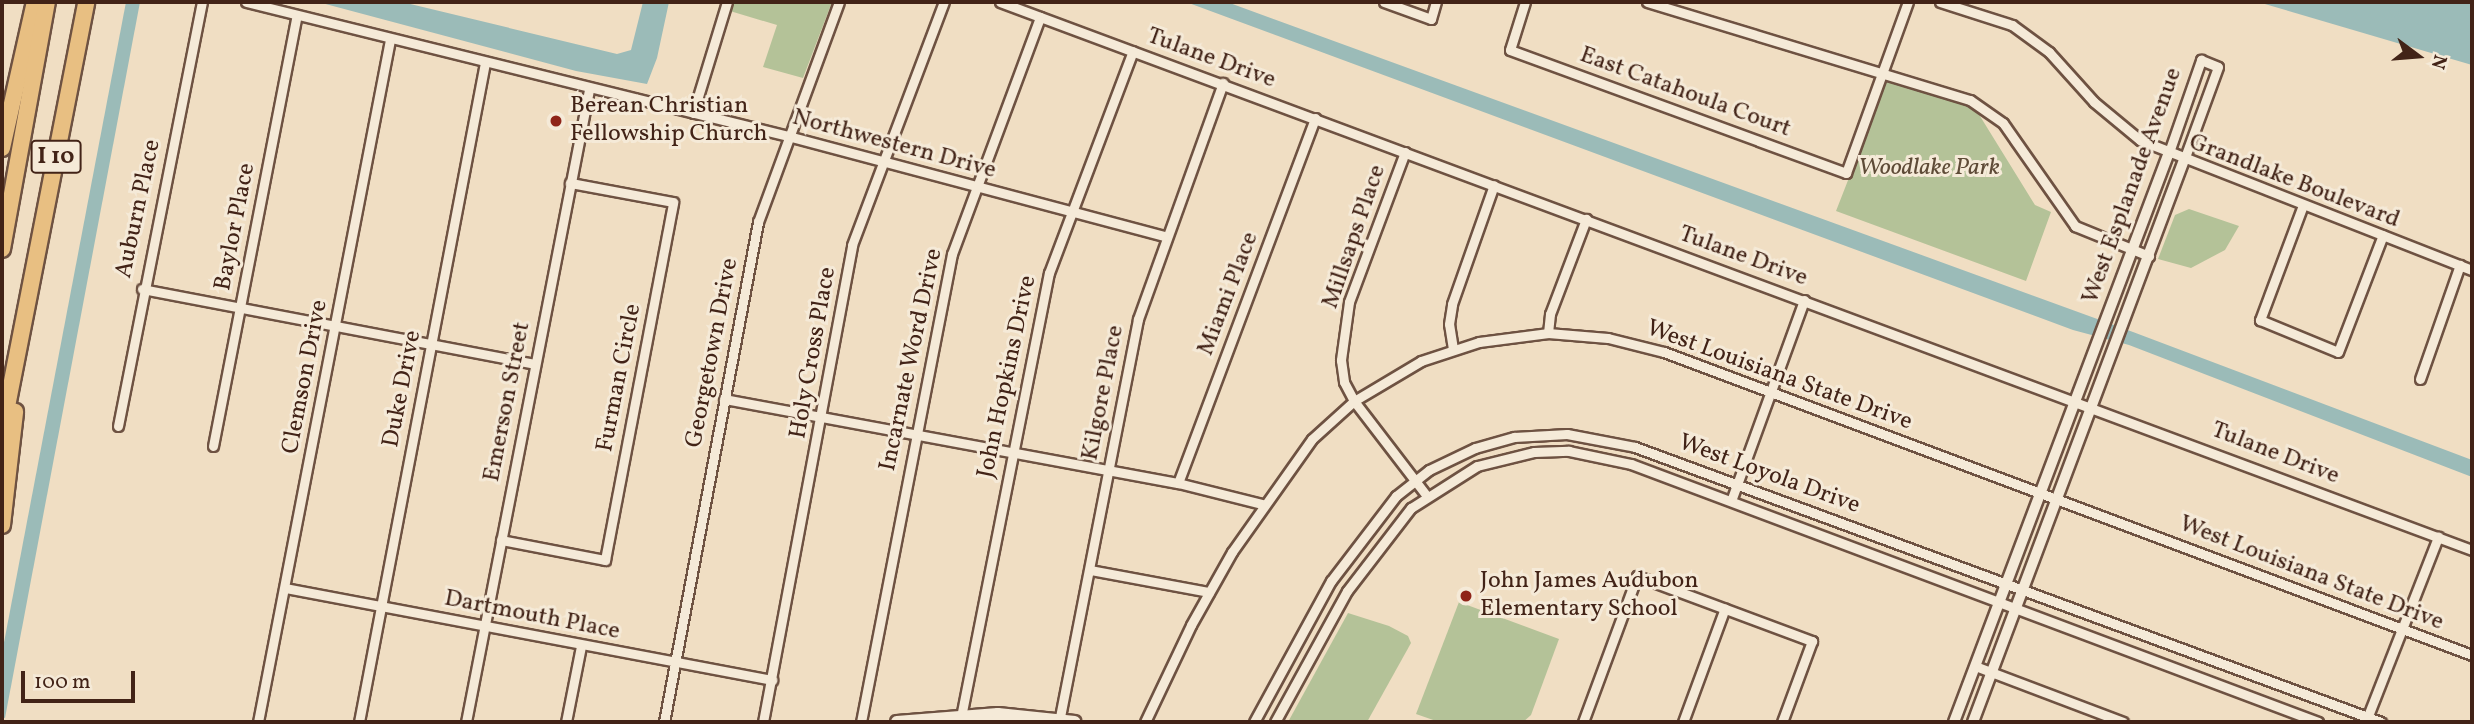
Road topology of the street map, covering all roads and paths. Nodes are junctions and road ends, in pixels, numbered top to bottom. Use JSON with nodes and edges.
{"nodes":[{"id":1,"x":35,"y":2,"type":"edge"},
{"id":2,"x":47,"y":2,"type":"edge"},
{"id":3,"x":86,"y":2,"type":"edge"},
{"id":4,"x":202,"y":2,"type":"edge"},
{"id":5,"x":246,"y":2,"type":"edge"},
{"id":6,"x":727,"y":2,"type":"edge"},
{"id":7,"x":839,"y":2,"type":"edge"},
{"id":8,"x":944,"y":2,"type":"edge"},
{"id":9,"x":1000,"y":2,"type":"edge"},
{"id":10,"x":1384,"y":2,"type":"edge"},
{"id":11,"x":1436,"y":2,"type":"edge"},
{"id":12,"x":1525,"y":2,"type":"edge"},
{"id":13,"x":1647,"y":2,"type":"edge"},
{"id":14,"x":1908,"y":2,"type":"edge"},
{"id":15,"x":1940,"y":2,"type":"edge"},
{"id":16,"x":297,"y":15,"type":"junction"},
{"id":17,"x":1040,"y":17,"type":"junction"},
{"id":18,"x":390,"y":40,"type":"junction"},
{"id":19,"x":1133,"y":51,"type":"junction"},
{"id":20,"x":485,"y":63,"type":"junction"},
{"id":21,"x":1884,"y":71,"type":"junction"},
{"id":22,"x":1223,"y":83,"type":"junction"},
{"id":23,"x":589,"y":90,"type":"junction"},
{"id":24,"x":693,"y":113,"type":"junction"},
{"id":25,"x":1315,"y":118,"type":"junction"},
{"id":26,"x":788,"y":136,"type":"junction"},
{"id":27,"x":2,"y":148,"type":"edge"},
{"id":28,"x":1405,"y":152,"type":"junction"},
{"id":29,"x":2168,"y":155,"type":"junction"},
{"id":30,"x":2184,"y":160,"type":"junction"},
{"id":31,"x":883,"y":162,"type":"junction"},
{"id":32,"x":570,"y":183,"type":"junction"},
{"id":33,"x":1494,"y":185,"type":"junction"},
{"id":34,"x":979,"y":187,"type":"junction"},
{"id":35,"x":2303,"y":205,"type":"junction"},
{"id":36,"x":1072,"y":212,"type":"junction"},
{"id":37,"x":1586,"y":219,"type":"junction"},
{"id":38,"x":1165,"y":236,"type":"junction"},
{"id":39,"x":2383,"y":236,"type":"junction"},
{"id":40,"x":2,"y":249,"type":"edge"},
{"id":41,"x":2132,"y":251,"type":"junction"},
{"id":42,"x":2149,"y":256,"type":"junction"},
{"id":43,"x":2460,"y":265,"type":"junction"},
{"id":44,"x":2472,"y":270,"type":"edge"},
{"id":45,"x":142,"y":289,"type":"junction"},
{"id":46,"x":1804,"y":300,"type":"junction"},
{"id":47,"x":240,"y":307,"type":"junction"},
{"id":48,"x":26,"y":313,"type":"junction"},
{"id":49,"x":336,"y":324,"type":"junction"},
{"id":50,"x":1548,"y":333,"type":"junction"},
{"id":51,"x":431,"y":342,"type":"junction"},
{"id":52,"x":1453,"y":349,"type":"junction"},
{"id":53,"x":534,"y":364,"type":"junction"},
{"id":54,"x":2420,"y":379,"type":"dead end"},
{"id":55,"x":1771,"y":391,"type":"junction"},
{"id":56,"x":724,"y":399,"type":"junction"},
{"id":57,"x":1354,"y":401,"type":"junction"},
{"id":58,"x":2075,"y":402,"type":"junction"},
{"id":59,"x":2092,"y":408,"type":"junction"},
{"id":60,"x":822,"y":419,"type":"junction"},
{"id":61,"x":118,"y":426,"type":"dead end"},
{"id":62,"x":2,"y":432,"type":"edge"},
{"id":63,"x":915,"y":436,"type":"junction"},
{"id":64,"x":213,"y":446,"type":"dead end"},
{"id":65,"x":1012,"y":453,"type":"junction"},
{"id":66,"x":1109,"y":471,"type":"junction"},
{"id":67,"x":1415,"y":480,"type":"junction"},
{"id":68,"x":1178,"y":482,"type":"junction"},
{"id":69,"x":1737,"y":484,"type":"junction"},
{"id":70,"x":2041,"y":494,"type":"junction"},
{"id":71,"x":1426,"y":495,"type":"junction"},
{"id":72,"x":2059,"y":500,"type":"junction"},
{"id":73,"x":1731,"y":501,"type":"junction"},
{"id":74,"x":1262,"y":505,"type":"junction"},
{"id":75,"x":2,"y":525,"type":"edge"},
{"id":76,"x":2438,"y":537,"type":"junction"},
{"id":77,"x":501,"y":540,"type":"junction"},
{"id":78,"x":2472,"y":550,"type":"edge"},
{"id":79,"x":1090,"y":570,"type":"junction"},
{"id":80,"x":2006,"y":582,"type":"junction"},
{"id":81,"x":285,"y":588,"type":"junction"},
{"id":82,"x":2023,"y":589,"type":"junction"},
{"id":83,"x":1209,"y":592,"type":"junction"},
{"id":84,"x":1998,"y":603,"type":"junction"},
{"id":85,"x":381,"y":606,"type":"junction"},
{"id":86,"x":1725,"y":608,"type":"junction"},
{"id":87,"x":2015,"y":609,"type":"junction"},
{"id":88,"x":484,"y":627,"type":"junction"},
{"id":89,"x":2400,"y":628,"type":"junction"},
{"id":90,"x":581,"y":646,"type":"junction"},
{"id":91,"x":2472,"y":655,"type":"edge"},
{"id":92,"x":676,"y":662,"type":"junction"},
{"id":93,"x":1975,"y":666,"type":"junction"},
{"id":94,"x":1991,"y":672,"type":"junction"},
{"id":95,"x":772,"y":680,"type":"junction"},
{"id":96,"x":961,"y":718,"type":"edge"},
{"id":97,"x":2366,"y":720,"type":"edge"},
{"id":98,"x":1059,"y":721,"type":"edge"},
{"id":99,"x":258,"y":722,"type":"edge"},
{"id":100,"x":359,"y":722,"type":"edge"},
{"id":101,"x":466,"y":722,"type":"edge"},
{"id":102,"x":566,"y":722,"type":"edge"},
{"id":103,"x":664,"y":722,"type":"edge"},
{"id":104,"x":764,"y":722,"type":"edge"},
{"id":105,"x":861,"y":722,"type":"edge"},
{"id":106,"x":897,"y":722,"type":"edge"},
{"id":107,"x":1075,"y":722,"type":"edge"},
{"id":108,"x":1145,"y":722,"type":"edge"},
{"id":109,"x":1254,"y":722,"type":"edge"},
{"id":110,"x":1275,"y":722,"type":"edge"},
{"id":111,"x":1583,"y":722,"type":"edge"},
{"id":112,"x":1683,"y":722,"type":"edge"},
{"id":113,"x":1782,"y":722,"type":"edge"},
{"id":114,"x":1954,"y":722,"type":"edge"},
{"id":115,"x":1973,"y":722,"type":"edge"},
{"id":116,"x":2123,"y":722,"type":"edge"},
{"id":117,"x":2318,"y":722,"type":"edge"},
{"id":118,"x":2381,"y":722,"type":"edge"}],
"edges":[{"from":1,"to":27,"type":"highway"},
{"from":2,"to":40,"type":"highway","number":"I 10"},
{"from":3,"to":48,"type":"highway","number":"I 10"},
{"from":4,"to":45,"type":"street","name":"Auburn Place"},
{"from":5,"to":16,"type":"street","name":"Northwestern Drive"},
{"from":6,"to":24,"type":"street"},
{"from":7,"to":26,"type":"street","name":"Georgetown Drive"},
{"from":8,"to":31,"type":"street","name":"Holy Cross Place"},
{"from":9,"to":17,"type":"street","name":"Tulane Drive"},
{"from":10,"to":11,"type":"street"},
{"from":12,"to":21,"type":"street","name":"East Catahoula Court"},
{"from":13,"to":21,"type":"street"},
{"from":14,"to":21,"type":"street"},
{"from":15,"to":29,"type":"street","name":"Grandlake Boulevard"},
{"from":16,"to":18,"type":"street","name":"Northwestern Drive"},
{"from":16,"to":47,"type":"street","name":"Baylor Place"},
{"from":17,"to":19,"type":"street","name":"Tulane Drive"},
{"from":17,"to":34,"type":"street","name":"Incarnate Word Drive"},
{"from":18,"to":20,"type":"street","name":"Northwestern Drive"},
{"from":18,"to":49,"type":"street","name":"Clemson Drive"},
{"from":19,"to":22,"type":"street","name":"Tulane Drive"},
{"from":19,"to":36,"type":"street","name":"John Hopkins Drive"},
{"from":20,"to":23,"type":"street","name":"Northwestern Drive"},
{"from":20,"to":51,"type":"street","name":"Duke Drive"},
{"from":21,"to":41,"type":"street"},
{"from":22,"to":25,"type":"street","name":"Tulane Drive"},
{"from":22,"to":38,"type":"street","name":"Kilgore Place"},
{"from":23,"to":24,"type":"street","name":"Northwestern Drive"},
{"from":23,"to":32,"type":"street","name":"Emerson Street"},
{"from":24,"to":26,"type":"street","name":"Northwestern Drive"},
{"from":25,"to":28,"type":"street","name":"Tulane Drive"},
{"from":25,"to":68,"type":"street","name":"Miami Place"},
{"from":26,"to":31,"type":"street","name":"Northwestern Drive"},
{"from":26,"to":56,"type":"street","name":"Georgetown Drive"},
{"from":28,"to":33,"type":"street","name":"Tulane Drive"},
{"from":28,"to":57,"type":"street","name":"Millsaps Place"},
{"from":29,"to":30,"type":"street","name":"Grandlake Boulevard"},
{"from":29,"to":30,"type":"street","name":"West Esplanade Avenue"},
{"from":29,"to":41,"type":"street","name":"West Esplanade Avenue"},
{"from":30,"to":35,"type":"street","name":"Grandlake Boulevard"},
{"from":30,"to":42,"type":"street","name":"West Esplanade Avenue"},
{"from":31,"to":34,"type":"street","name":"Northwestern Drive"},
{"from":31,"to":60,"type":"street","name":"Holy Cross Place"},
{"from":32,"to":53,"type":"street","name":"Emerson Street"},
{"from":32,"to":77,"type":"street","name":"Furman Circle"},
{"from":33,"to":37,"type":"street","name":"Tulane Drive"},
{"from":33,"to":52,"type":"street"},
{"from":34,"to":36,"type":"street","name":"Northwestern Drive"},
{"from":34,"to":63,"type":"street","name":"Incarnate Word Drive"},
{"from":35,"to":39,"type":"street","name":"Grandlake Boulevard"},
{"from":35,"to":39,"type":"street"},
{"from":36,"to":38,"type":"street","name":"Northwestern Drive"},
{"from":36,"to":65,"type":"street","name":"John Hopkins Drive"},
{"from":37,"to":46,"type":"street","name":"Tulane Drive"},
{"from":37,"to":50,"type":"street"},
{"from":38,"to":66,"type":"street","name":"Kilgore Place"},
{"from":39,"to":43,"type":"street","name":"Grandlake Boulevard"},
{"from":41,"to":42,"type":"street"},
{"from":41,"to":58,"type":"street","name":"West Esplanade Avenue"},
{"from":42,"to":59,"type":"street","name":"West Esplanade Avenue"},
{"from":43,"to":44,"type":"street","name":"Grandlake Boulevard"},
{"from":43,"to":54,"type":"street"},
{"from":45,"to":47,"type":"street"},
{"from":45,"to":61,"type":"street","name":"Auburn Place"},
{"from":46,"to":55,"type":"street"},
{"from":46,"to":58,"type":"street","name":"Tulane Drive"},
{"from":47,"to":49,"type":"street"},
{"from":47,"to":64,"type":"street","name":"Baylor Place"},
{"from":48,"to":62,"type":"highway","number":"I 10"},
{"from":48,"to":75,"type":"highway"},
{"from":49,"to":51,"type":"street"},
{"from":49,"to":81,"type":"street","name":"Clemson Drive"},
{"from":50,"to":52,"type":"street","name":"West Louisiana State Drive"},
{"from":50,"to":55,"type":"street","name":"West Louisiana State Drive"},
{"from":51,"to":53,"type":"street"},
{"from":51,"to":85,"type":"street","name":"Duke Drive"},
{"from":52,"to":57,"type":"street","name":"West Louisiana State Drive"},
{"from":53,"to":77,"type":"street","name":"Emerson Street"},
{"from":55,"to":69,"type":"street"},
{"from":55,"to":70,"type":"street","name":"West Louisiana State Drive"},
{"from":56,"to":60,"type":"street"},
{"from":56,"to":92,"type":"street","name":"Georgetown Drive"},
{"from":57,"to":67,"type":"street","name":"Millsaps Place"},
{"from":57,"to":74,"type":"street","name":"West Louisiana State Drive"},
{"from":58,"to":59,"type":"street","name":"Tulane Drive"},
{"from":58,"to":70,"type":"street","name":"West Esplanade Avenue"},
{"from":59,"to":72,"type":"street","name":"West Esplanade Avenue"},
{"from":59,"to":76,"type":"street","name":"Tulane Drive"},
{"from":60,"to":63,"type":"street"},
{"from":60,"to":95,"type":"street","name":"Holy Cross Place"},
{"from":63,"to":65,"type":"street"},
{"from":63,"to":105,"type":"street","name":"Incarnate Word Drive"},
{"from":65,"to":66,"type":"street"},
{"from":65,"to":96,"type":"street","name":"John Hopkins Drive"},
{"from":66,"to":68,"type":"street"},
{"from":66,"to":79,"type":"street","name":"Kilgore Place"},
{"from":67,"to":69,"type":"street","name":"West Loyola Drive"},
{"from":67,"to":71,"type":"street","name":"Millsaps Place"},
{"from":67,"to":109,"type":"street","name":"West Loyola Drive"},
{"from":68,"to":74,"type":"street"},
{"from":69,"to":73,"type":"street"},
{"from":69,"to":80,"type":"street","name":"West Loyola Drive"},
{"from":70,"to":72,"type":"street","name":"West Louisiana State Drive"},
{"from":70,"to":80,"type":"street","name":"West Esplanade Avenue"},
{"from":71,"to":73,"type":"street","name":"West Loyola Drive"},
{"from":71,"to":110,"type":"street","name":"West Loyola Drive"},
{"from":72,"to":82,"type":"street","name":"West Esplanade Avenue"},
{"from":72,"to":89,"type":"street","name":"West Louisiana State Drive"},
{"from":73,"to":84,"type":"street","name":"West Loyola Drive"},
{"from":74,"to":83,"type":"street","name":"West Louisiana State Drive"},
{"from":76,"to":78,"type":"street","name":"Tulane Drive"},
{"from":76,"to":89,"type":"street"},
{"from":77,"to":88,"type":"street","name":"Emerson Street"},
{"from":79,"to":83,"type":"street"},
{"from":79,"to":98,"type":"street","name":"Kilgore Place"},
{"from":80,"to":82,"type":"street","name":"West Loyola Drive"},
{"from":80,"to":84,"type":"street","name":"West Esplanade Avenue"},
{"from":81,"to":85,"type":"street","name":"Dartmouth Place"},
{"from":81,"to":99,"type":"street","name":"Clemson Drive"},
{"from":82,"to":87,"type":"street","name":"West Esplanade Avenue"},
{"from":82,"to":97,"type":"street","name":"West Loyola Drive"},
{"from":83,"to":108,"type":"street","name":"West Louisiana State Drive"},
{"from":84,"to":87,"type":"street","name":"West Loyola Drive"},
{"from":84,"to":93,"type":"street","name":"West Esplanade Avenue"},
{"from":85,"to":88,"type":"street","name":"Dartmouth Place"},
{"from":85,"to":100,"type":"street","name":"Duke Drive"},
{"from":86,"to":111,"type":"street"},
{"from":86,"to":112,"type":"street"},
{"from":86,"to":113,"type":"street"},
{"from":87,"to":94,"type":"street","name":"West Esplanade Avenue"},
{"from":87,"to":117,"type":"street","name":"West Loyola Drive"},
{"from":88,"to":90,"type":"street","name":"Dartmouth Place"},
{"from":88,"to":101,"type":"street","name":"Emerson Street"},
{"from":89,"to":91,"type":"street","name":"West Louisiana State Drive"},
{"from":89,"to":97,"type":"street"},
{"from":90,"to":92,"type":"street","name":"Dartmouth Place"},
{"from":90,"to":102,"type":"street"},
{"from":92,"to":95,"type":"street","name":"Dartmouth Place"},
{"from":92,"to":103,"type":"street","name":"Georgetown Drive"},
{"from":93,"to":94,"type":"street"},
{"from":93,"to":114,"type":"street","name":"West Esplanade Avenue"},
{"from":94,"to":115,"type":"street","name":"West Esplanade Avenue"},
{"from":94,"to":116,"type":"street"},
{"from":95,"to":104,"type":"street","name":"Holy Cross Place"},
{"from":96,"to":98,"type":"main road"},
{"from":96,"to":106,"type":"main road"},
{"from":97,"to":118,"type":"street","name":"West Loyola Drive"},
{"from":98,"to":107,"type":"main road"}]}
